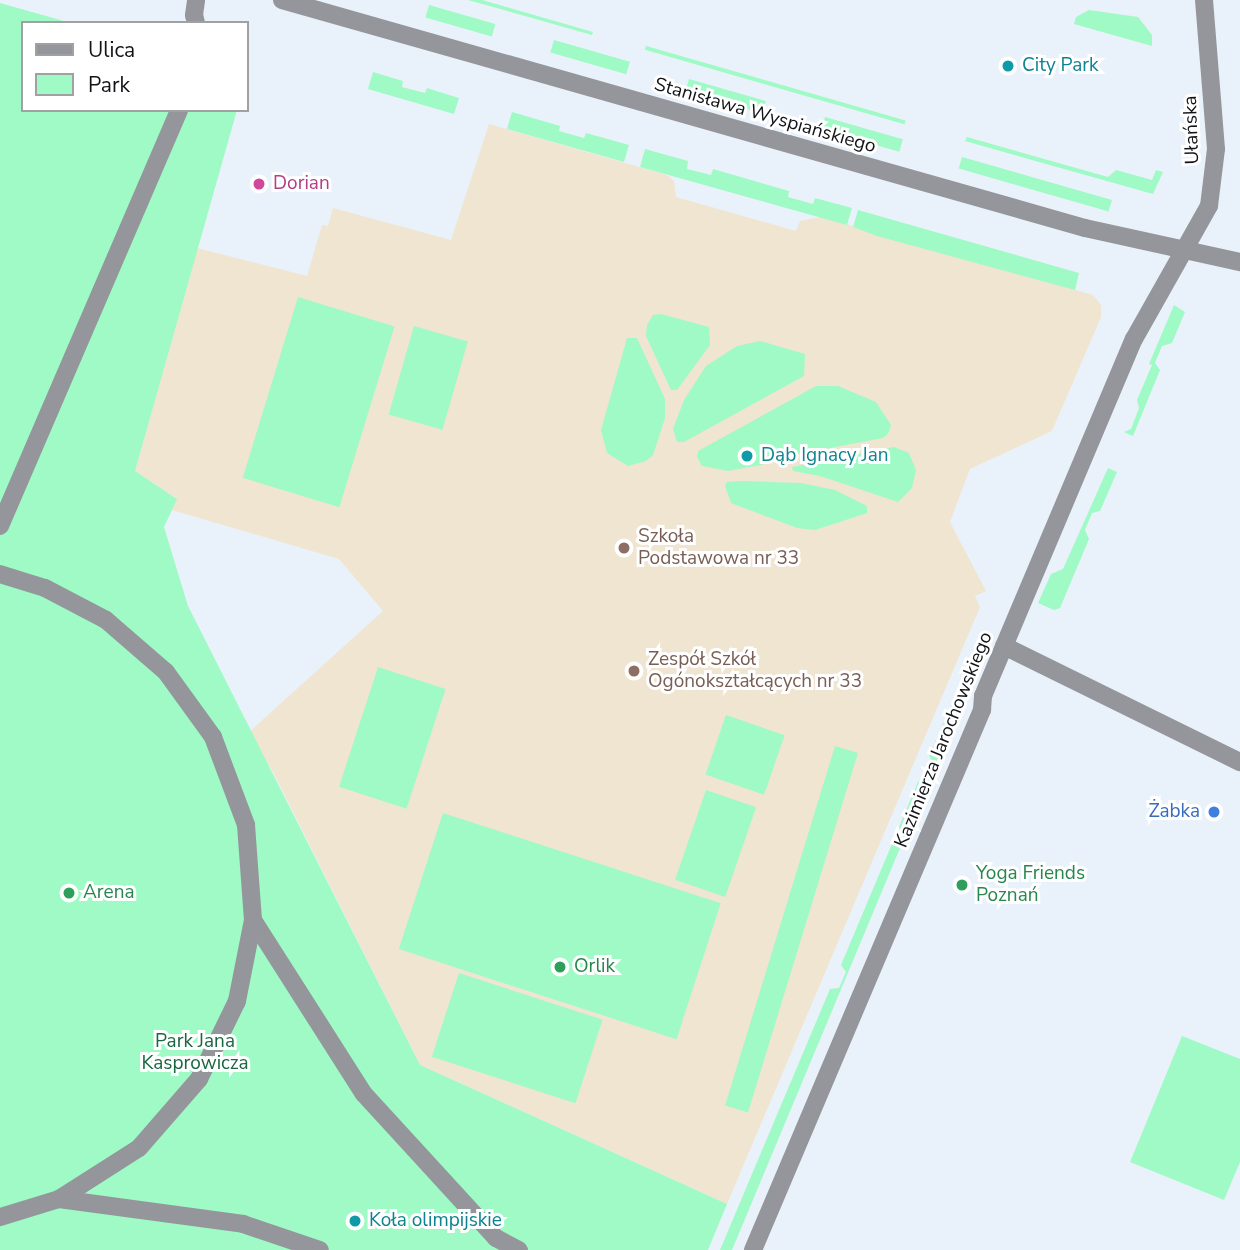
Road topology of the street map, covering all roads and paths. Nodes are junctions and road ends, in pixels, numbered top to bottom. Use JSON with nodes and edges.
{"nodes":[{"id":1,"x":197,"y":0,"type":"edge"},
{"id":2,"x":282,"y":0,"type":"edge"},
{"id":3,"x":1204,"y":0,"type":"edge"},
{"id":4,"x":196,"y":21,"type":"edge"},
{"id":5,"x":178,"y":112,"type":"edge"},
{"id":6,"x":1183,"y":250,"type":"junction"},
{"id":7,"x":1240,"y":262,"type":"edge"},
{"id":8,"x":0,"y":526,"type":"edge"},
{"id":9,"x":0,"y":574,"type":"edge"},
{"id":10,"x":1004,"y":646,"type":"junction"},
{"id":11,"x":1240,"y":762,"type":"edge"},
{"id":12,"x":253,"y":920,"type":"junction"},
{"id":13,"x":59,"y":1199,"type":"junction"},
{"id":14,"x":0,"y":1217,"type":"edge"},
{"id":15,"x":493,"y":1244,"type":"edge"},
{"id":16,"x":320,"y":1250,"type":"edge"},
{"id":17,"x":519,"y":1250,"type":"edge"},
{"id":18,"x":753,"y":1250,"type":"edge"}],
"edges":[{"from":1,"to":4,"type":"street"},
{"from":2,"to":6,"type":"street","name":"Stanisława Wyspiańskiego"},
{"from":3,"to":6,"type":"street","name":"Ułańska"},
{"from":5,"to":8,"type":"street"},
{"from":6,"to":7,"type":"street","name":"Stanisława Wyspiańskiego"},
{"from":6,"to":10,"type":"street","name":"Kazimierza Jarochowskiego"},
{"from":9,"to":12,"type":"street"},
{"from":10,"to":11,"type":"street"},
{"from":10,"to":18,"type":"street","name":"Kazimierza Jarochowskiego"},
{"from":12,"to":13,"type":"street"},
{"from":12,"to":15,"type":"street"},
{"from":13,"to":14,"type":"street"},
{"from":13,"to":16,"type":"street"},
{"from":15,"to":17,"type":"street"}]}
